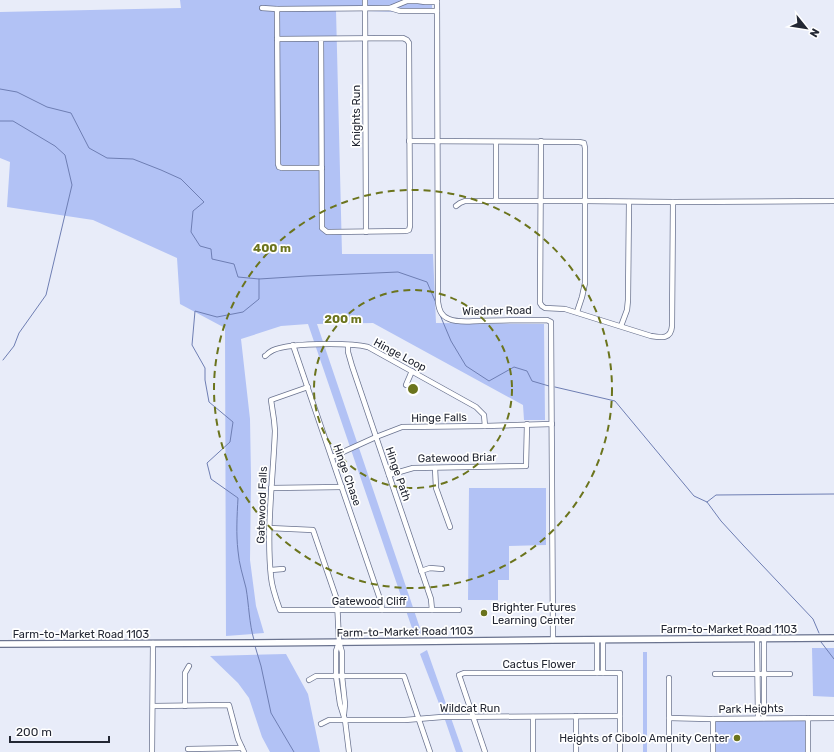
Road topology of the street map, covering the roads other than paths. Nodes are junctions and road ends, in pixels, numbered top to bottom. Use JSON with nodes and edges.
{"nodes":[{"id":1,"x":365,"y":0,"type":"edge"},
{"id":2,"x":437,"y":1,"type":"edge"},
{"id":3,"x":262,"y":8,"type":"dead end"},
{"id":4,"x":365,"y":8,"type":"junction"},
{"id":5,"x":390,"y":8,"type":"junction"},
{"id":6,"x":277,"y":9,"type":"junction"},
{"id":7,"x":437,"y":11,"type":"junction"},
{"id":8,"x":277,"y":39,"type":"junction"},
{"id":9,"x":321,"y":39,"type":"junction"},
{"id":10,"x":365,"y":39,"type":"junction"},
{"id":11,"x":410,"y":141,"type":"junction"},
{"id":12,"x":438,"y":141,"type":"junction"},
{"id":13,"x":542,"y":141,"type":"junction"},
{"id":14,"x":496,"y":142,"type":"junction"},
{"id":15,"x":322,"y":168,"type":"junction"},
{"id":16,"x":496,"y":201,"type":"junction"},
{"id":17,"x":540,"y":201,"type":"junction"},
{"id":18,"x":585,"y":201,"type":"junction"},
{"id":19,"x":834,"y":201,"type":"edge"},
{"id":20,"x":628,"y":202,"type":"junction"},
{"id":21,"x":673,"y":202,"type":"junction"},
{"id":22,"x":456,"y":206,"type":"dead end"},
{"id":23,"x":366,"y":232,"type":"junction"},
{"id":24,"x":577,"y":312,"type":"junction"},
{"id":25,"x":621,"y":326,"type":"junction"},
{"id":26,"x":294,"y":345,"type":"junction"},
{"id":27,"x":348,"y":345,"type":"junction"},
{"id":28,"x":266,"y":356,"type":"dead end"},
{"id":29,"x":412,"y":371,"type":"junction"},
{"id":30,"x":406,"y":385,"type":"dead end"},
{"id":31,"x":308,"y":387,"type":"junction"},
{"id":32,"x":527,"y":424,"type":"junction"},
{"id":33,"x":552,"y":424,"type":"junction"},
{"id":34,"x":485,"y":426,"type":"junction"},
{"id":35,"x":376,"y":437,"type":"junction"},
{"id":36,"x":332,"y":457,"type":"junction"},
{"id":37,"x":435,"y":468,"type":"junction"},
{"id":38,"x":389,"y":475,"type":"junction"},
{"id":39,"x":342,"y":487,"type":"junction"},
{"id":40,"x":271,"y":488,"type":"junction"},
{"id":41,"x":450,"y":527,"type":"dead end"},
{"id":42,"x":269,"y":528,"type":"junction"},
{"id":43,"x":283,"y":569,"type":"dead end"},
{"id":44,"x":442,"y":569,"type":"dead end"},
{"id":45,"x":271,"y":570,"type":"junction"},
{"id":46,"x":421,"y":571,"type":"junction"},
{"id":47,"x":280,"y":610,"type":"joint"},
{"id":48,"x":338,"y":610,"type":"junction"},
{"id":49,"x":382,"y":610,"type":"junction"},
{"id":50,"x":432,"y":610,"type":"junction"},
{"id":51,"x":459,"y":610,"type":"dead end"},
{"id":52,"x":834,"y":638,"type":"edge"},
{"id":53,"x":757,"y":639,"type":"junction"},
{"id":54,"x":764,"y":639,"type":"junction"},
{"id":55,"x":553,"y":640,"type":"junction"},
{"id":56,"x":600,"y":640,"type":"junction"},
{"id":57,"x":339,"y":642,"type":"junction"},
{"id":58,"x":153,"y":643,"type":"junction"},
{"id":59,"x":0,"y":644,"type":"edge"},
{"id":60,"x":189,"y":666,"type":"dead end"},
{"id":61,"x":597,"y":673,"type":"junction"},
{"id":62,"x":603,"y":673,"type":"junction"},
{"id":63,"x":715,"y":674,"type":"dead end"},
{"id":64,"x":758,"y":674,"type":"junction"},
{"id":65,"x":764,"y":674,"type":"junction"},
{"id":66,"x":790,"y":674,"type":"dead end"},
{"id":67,"x":336,"y":676,"type":"junction"},
{"id":68,"x":342,"y":676,"type":"junction"},
{"id":69,"x":669,"y":678,"type":"dead end"},
{"id":70,"x":309,"y":680,"type":"dead end"},
{"id":71,"x":153,"y":706,"type":"junction"},
{"id":72,"x":185,"y":706,"type":"junction"},
{"id":73,"x":576,"y":716,"type":"junction"},
{"id":74,"x":620,"y":716,"type":"junction"},
{"id":75,"x":345,"y":717,"type":"junction"},
{"id":76,"x":473,"y":717,"type":"junction"},
{"id":77,"x":533,"y":717,"type":"junction"},
{"id":78,"x":418,"y":718,"type":"junction"},
{"id":79,"x":669,"y":718,"type":"junction"},
{"id":80,"x":758,"y":718,"type":"junction"},
{"id":81,"x":764,"y":718,"type":"junction"},
{"id":82,"x":808,"y":718,"type":"junction"},
{"id":83,"x":834,"y":718,"type":"edge"},
{"id":84,"x":713,"y":719,"type":"junction"},
{"id":85,"x":321,"y":724,"type":"dead end"},
{"id":86,"x":188,"y":749,"type":"dead end"},
{"id":87,"x":243,"y":750,"type":"edge"},
{"id":88,"x":152,"y":752,"type":"edge"},
{"id":89,"x":349,"y":752,"type":"edge"},
{"id":90,"x":430,"y":752,"type":"edge"},
{"id":91,"x":485,"y":752,"type":"edge"},
{"id":92,"x":533,"y":752,"type":"edge"},
{"id":93,"x":576,"y":752,"type":"edge"},
{"id":94,"x":620,"y":752,"type":"edge"},
{"id":95,"x":669,"y":752,"type":"edge"},
{"id":96,"x":713,"y":752,"type":"edge"},
{"id":97,"x":808,"y":752,"type":"edge"}],
"edges":[{"from":1,"to":4,"type":"street","name":"Knights Run"},
{"from":2,"to":5,"type":"street"},
{"from":2,"to":7,"type":"street","name":"Wiedner Road"},
{"from":3,"to":6,"type":"street"},
{"from":4,"to":5,"type":"street"},
{"from":4,"to":6,"type":"street"},
{"from":4,"to":10,"type":"street","name":"Knights Run"},
{"from":5,"to":7,"type":"street"},
{"from":6,"to":8,"type":"street"},
{"from":7,"to":12,"type":"street","name":"Wiedner Road"},
{"from":8,"to":9,"type":"street"},
{"from":8,"to":15,"type":"street"},
{"from":9,"to":10,"type":"street"},
{"from":9,"to":15,"type":"street"},
{"from":10,"to":11,"type":"street"},
{"from":10,"to":23,"type":"street","name":"Knights Run"},
{"from":11,"to":12,"type":"street"},
{"from":11,"to":23,"type":"street"},
{"from":12,"to":14,"type":"street"},
{"from":12,"to":33,"type":"street","name":"Wiedner Road"},
{"from":13,"to":14,"type":"street"},
{"from":13,"to":17,"type":"street"},
{"from":13,"to":18,"type":"street"},
{"from":14,"to":16,"type":"street"},
{"from":15,"to":23,"type":"street"},
{"from":16,"to":17,"type":"street"},
{"from":16,"to":22,"type":"street"},
{"from":17,"to":18,"type":"street"},
{"from":17,"to":24,"type":"street"},
{"from":18,"to":20,"type":"street"},
{"from":18,"to":24,"type":"street"},
{"from":19,"to":21,"type":"street"},
{"from":20,"to":21,"type":"street"},
{"from":20,"to":25,"type":"street"},
{"from":21,"to":25,"type":"street"},
{"from":24,"to":25,"type":"street"},
{"from":26,"to":27,"type":"street","name":"Hinge Loop"},
{"from":26,"to":28,"type":"street","name":"Hinge Loop"},
{"from":26,"to":31,"type":"street","name":"Hinge Chase"},
{"from":27,"to":29,"type":"street","name":"Hinge Loop"},
{"from":27,"to":35,"type":"street","name":"Hinge Path"},
{"from":29,"to":30,"type":"street"},
{"from":29,"to":34,"type":"street","name":"Hinge Loop"},
{"from":31,"to":36,"type":"street","name":"Hinge Chase"},
{"from":31,"to":40,"type":"street","name":"Gatewood Falls"},
{"from":32,"to":33,"type":"street","name":"Hinge Falls"},
{"from":32,"to":34,"type":"street","name":"Hinge Falls"},
{"from":32,"to":37,"type":"street","name":"Gatewood Briar"},
{"from":33,"to":55,"type":"street","name":"Wiedner Road"},
{"from":34,"to":35,"type":"street","name":"Hinge Falls"},
{"from":35,"to":36,"type":"street","name":"Hinge Falls"},
{"from":35,"to":38,"type":"street","name":"Hinge Path"},
{"from":36,"to":39,"type":"street","name":"Hinge Chase"},
{"from":37,"to":38,"type":"street","name":"Gatewood Briar"},
{"from":37,"to":41,"type":"street"},
{"from":38,"to":46,"type":"street","name":"Hinge Path"},
{"from":39,"to":40,"type":"street"},
{"from":39,"to":49,"type":"street","name":"Hinge Chase"},
{"from":40,"to":42,"type":"street","name":"Gatewood Falls"},
{"from":42,"to":45,"type":"street","name":"Gatewood Falls"},
{"from":42,"to":48,"type":"street"},
{"from":43,"to":45,"type":"street"},
{"from":44,"to":46,"type":"street"},
{"from":45,"to":47,"type":"street","name":"Gatewood Falls"},
{"from":46,"to":50,"type":"street","name":"Hinge Path"},
{"from":47,"to":48,"type":"street","name":"Gatewood Cliff"},
{"from":48,"to":49,"type":"street","name":"Gatewood Cliff"},
{"from":48,"to":57,"type":"street"},
{"from":49,"to":50,"type":"street","name":"Gatewood Cliff"},
{"from":50,"to":51,"type":"street","name":"Gatewood Cliff"},
{"from":52,"to":54,"type":"main road","name":"Farm-to-Market Road 1103"},
{"from":53,"to":54,"type":"main road","name":"Farm-to-Market Road 1103"},
{"from":53,"to":56,"type":"main road","name":"Farm-to-Market Road 1103"},
{"from":53,"to":64,"type":"street"},
{"from":54,"to":65,"type":"street"},
{"from":55,"to":56,"type":"main road","name":"Farm-to-Market Road 1103"},
{"from":55,"to":57,"type":"main road","name":"Farm-to-Market Road 1103"},
{"from":56,"to":61,"type":"street"},
{"from":56,"to":62,"type":"street"},
{"from":57,"to":58,"type":"main road","name":"Farm-to-Market Road 1103"},
{"from":57,"to":67,"type":"street"},
{"from":57,"to":68,"type":"street"},
{"from":58,"to":59,"type":"main road","name":"Farm-to-Market Road 1103"},
{"from":58,"to":71,"type":"street"},
{"from":60,"to":72,"type":"street"},
{"from":61,"to":62,"type":"street","name":"Cactus Flower"},
{"from":61,"to":76,"type":"street","name":"Cactus Flower"},
{"from":62,"to":74,"type":"street","name":"Cactus Flower"},
{"from":63,"to":64,"type":"street"},
{"from":64,"to":65,"type":"street"},
{"from":64,"to":80,"type":"street"},
{"from":65,"to":66,"type":"street"},
{"from":65,"to":81,"type":"street"},
{"from":67,"to":68,"type":"street"},
{"from":67,"to":70,"type":"street"},
{"from":67,"to":75,"type":"street"},
{"from":68,"to":75,"type":"street"},
{"from":68,"to":78,"type":"street"},
{"from":69,"to":79,"type":"street"},
{"from":71,"to":72,"type":"street"},
{"from":71,"to":88,"type":"street"},
{"from":72,"to":87,"type":"street"},
{"from":73,"to":74,"type":"street","name":"Wildcat Run"},
{"from":73,"to":77,"type":"street","name":"Wildcat Run"},
{"from":73,"to":93,"type":"street"},
{"from":74,"to":94,"type":"street"},
{"from":75,"to":78,"type":"street","name":"Wildcat Run"},
{"from":75,"to":85,"type":"street","name":"Wildcat Run"},
{"from":75,"to":89,"type":"street"},
{"from":76,"to":77,"type":"street","name":"Wildcat Run"},
{"from":76,"to":78,"type":"street","name":"Wildcat Run"},
{"from":76,"to":91,"type":"street"},
{"from":77,"to":92,"type":"street"},
{"from":78,"to":90,"type":"street"},
{"from":79,"to":84,"type":"street","name":"Park Heights"},
{"from":79,"to":95,"type":"street"},
{"from":80,"to":81,"type":"street","name":"Park Heights"},
{"from":80,"to":84,"type":"street","name":"Park Heights"},
{"from":81,"to":82,"type":"street","name":"Park Heights"},
{"from":82,"to":83,"type":"street","name":"Park Heights"},
{"from":82,"to":97,"type":"street"},
{"from":84,"to":96,"type":"street"},
{"from":86,"to":87,"type":"street"}]}
